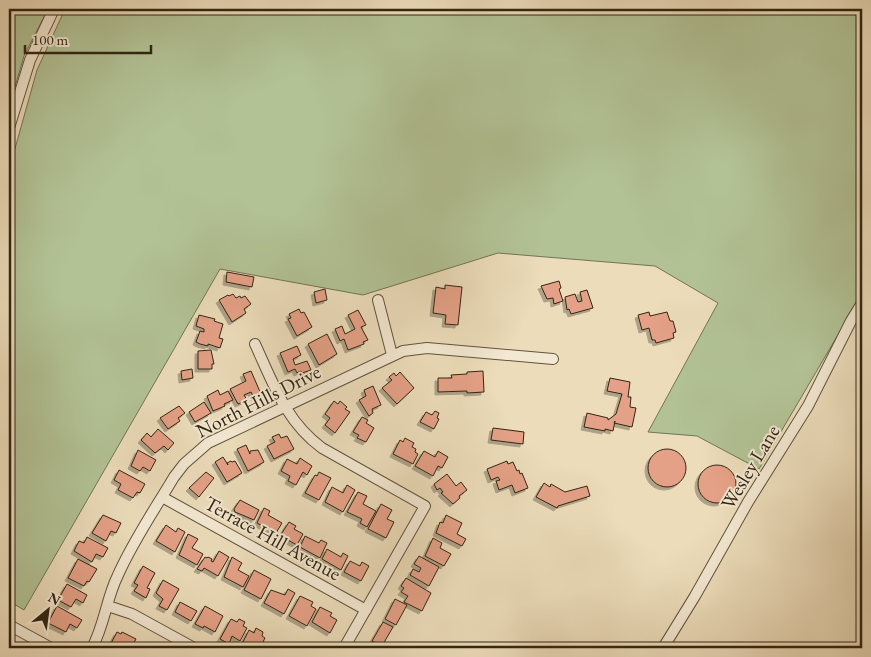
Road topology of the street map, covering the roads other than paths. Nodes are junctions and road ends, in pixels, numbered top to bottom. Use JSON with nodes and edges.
{"nodes":[{"id":1,"x":54,"y":9,"type":"edge"},
{"id":2,"x":9,"y":128,"type":"edge"},
{"id":3,"x":378,"y":300,"type":"dead end"},
{"id":4,"x":862,"y":303,"type":"edge"},
{"id":5,"x":255,"y":344,"type":"dead end"},
{"id":6,"x":392,"y":355,"type":"junction"},
{"id":7,"x":553,"y":359,"type":"dead end"},
{"id":8,"x":284,"y":406,"type":"junction"},
{"id":9,"x":162,"y":496,"type":"junction"},
{"id":10,"x":108,"y":606,"type":"junction"},
{"id":11,"x":366,"y":610,"type":"junction"},
{"id":12,"x":9,"y":625,"type":"edge"},
{"id":13,"x":32,"y":638,"type":"junction"},
{"id":14,"x":26,"y":648,"type":"edge"},
{"id":15,"x":51,"y":648,"type":"edge"},
{"id":16,"x":92,"y":648,"type":"edge"},
{"id":17,"x":194,"y":648,"type":"edge"},
{"id":18,"x":344,"y":648,"type":"edge"},
{"id":19,"x":663,"y":648,"type":"edge"}],
"edges":[{"from":1,"to":2,"type":"street"},
{"from":3,"to":6,"type":"street"},
{"from":4,"to":19,"type":"street","name":"Wesley Lane"},
{"from":5,"to":8,"type":"street"},
{"from":6,"to":7,"type":"street","name":"North Hills Drive"},
{"from":6,"to":8,"type":"street","name":"North Hills Drive"},
{"from":8,"to":9,"type":"street","name":"North Hills Drive"},
{"from":8,"to":11,"type":"street"},
{"from":9,"to":10,"type":"street","name":"North Hills Drive"},
{"from":9,"to":11,"type":"street","name":"Terrace Hill Avenue"},
{"from":10,"to":16,"type":"street","name":"North Hills Drive"},
{"from":10,"to":17,"type":"street"},
{"from":11,"to":18,"type":"street"},
{"from":12,"to":13,"type":"street"},
{"from":13,"to":14,"type":"street"},
{"from":13,"to":15,"type":"street"}]}
